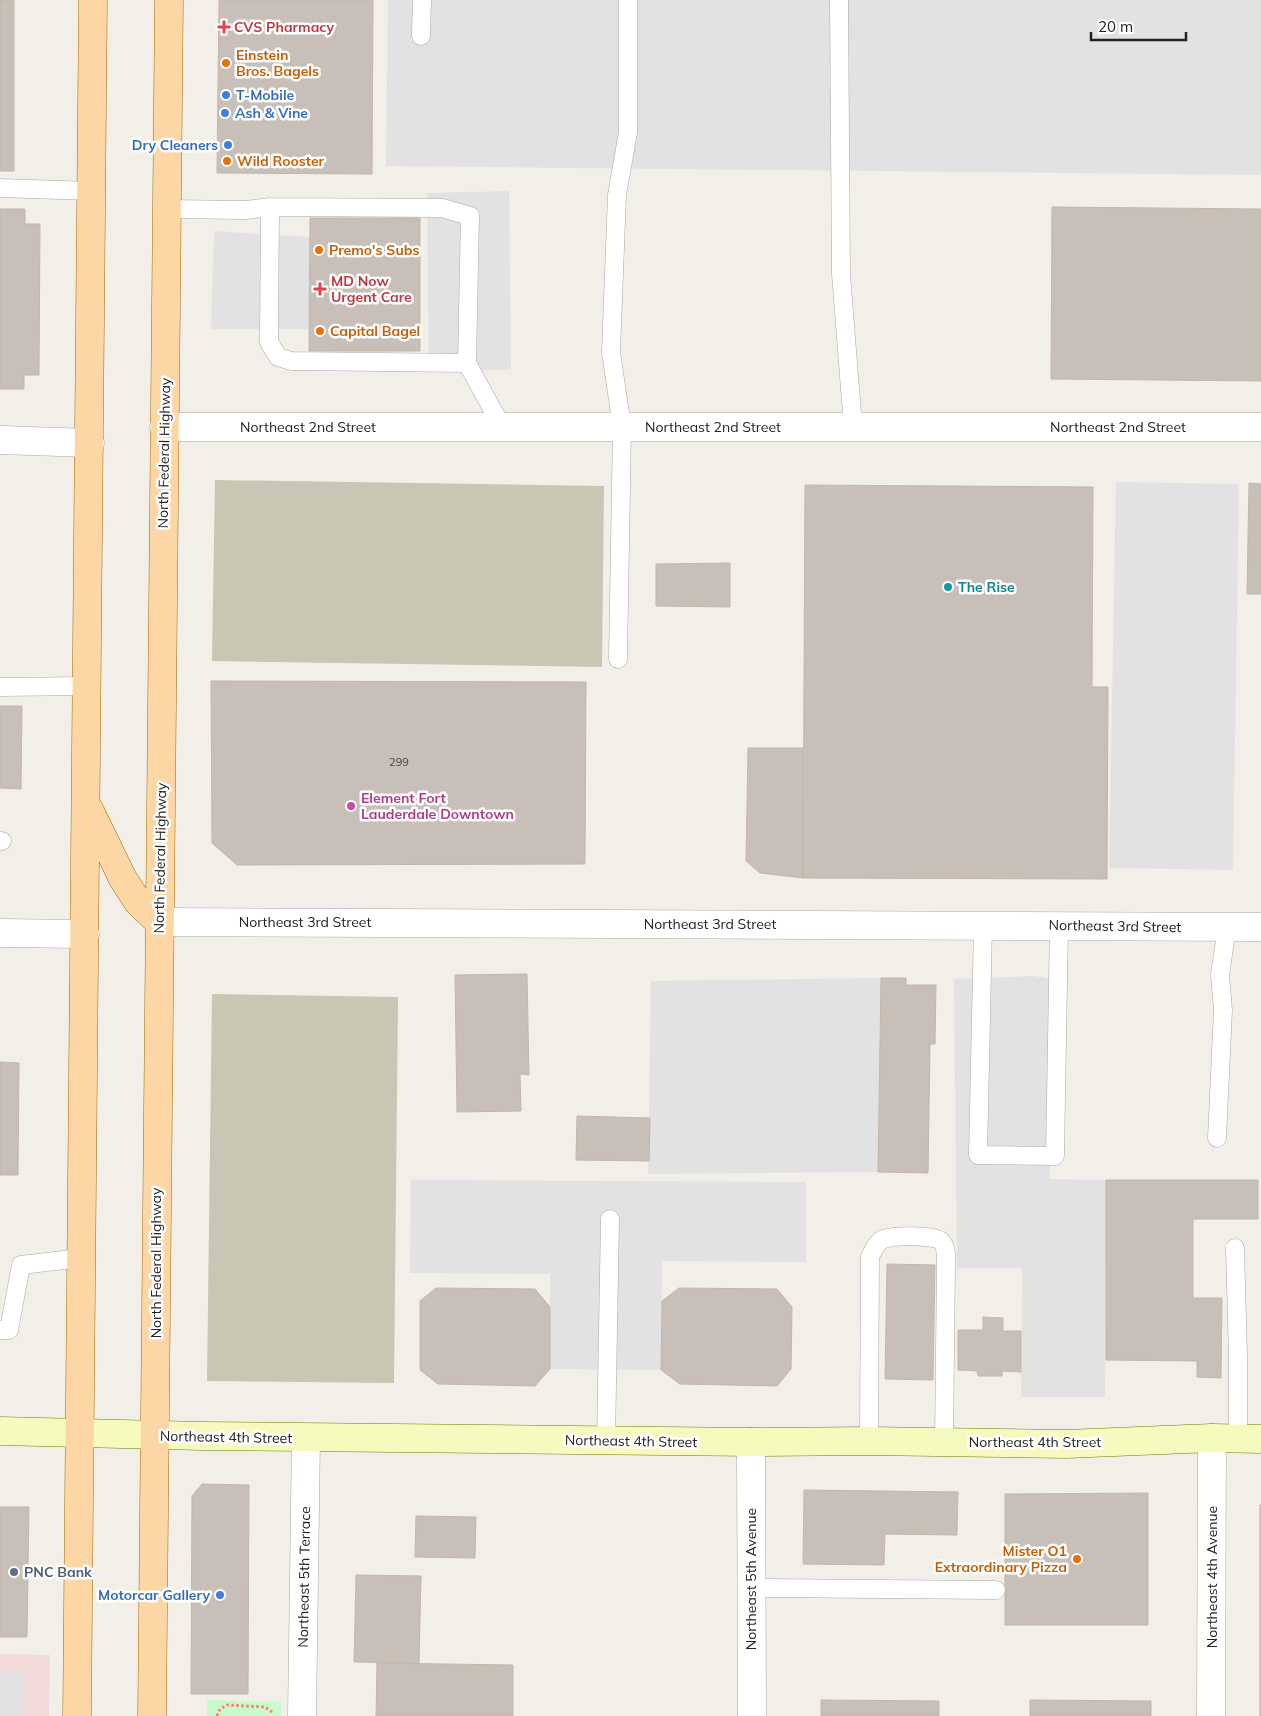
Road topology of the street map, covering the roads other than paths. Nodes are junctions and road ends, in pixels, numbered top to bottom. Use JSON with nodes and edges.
{"nodes":[{"id":1,"x":92,"y":0,"type":"edge"},
{"id":2,"x":168,"y":0,"type":"edge"},
{"id":3,"x":422,"y":0,"type":"edge"},
{"id":4,"x":628,"y":0,"type":"edge"},
{"id":5,"x":839,"y":0,"type":"edge"},
{"id":6,"x":420,"y":36,"type":"dead end"},
{"id":7,"x":0,"y":188,"type":"edge"},
{"id":8,"x":90,"y":190,"type":"junction"},
{"id":9,"x":270,"y":207,"type":"junction"},
{"id":10,"x":167,"y":209,"type":"junction"},
{"id":11,"x":467,"y":363,"type":"junction"},
{"id":12,"x":164,"y":427,"type":"junction"},
{"id":13,"x":502,"y":427,"type":"junction"},
{"id":14,"x":622,"y":427,"type":"junction"},
{"id":15,"x":853,"y":427,"type":"junction"},
{"id":16,"x":1261,"y":427,"type":"edge"},
{"id":17,"x":0,"y":440,"type":"edge"},
{"id":18,"x":90,"y":444,"type":"junction"},
{"id":19,"x":618,"y":659,"type":"dead end"},
{"id":20,"x":0,"y":686,"type":"edge"},
{"id":21,"x":87,"y":686,"type":"junction"},
{"id":22,"x":86,"y":803,"type":"junction"},
{"id":23,"x":159,"y":922,"type":"junction"},
{"id":24,"x":1059,"y":925,"type":"junction"},
{"id":25,"x":982,"y":926,"type":"junction"},
{"id":26,"x":1226,"y":927,"type":"junction"},
{"id":27,"x":1261,"y":927,"type":"edge"},
{"id":28,"x":0,"y":933,"type":"edge"},
{"id":29,"x":85,"y":934,"type":"junction"},
{"id":30,"x":1217,"y":1138,"type":"dead end"},
{"id":31,"x":610,"y":1219,"type":"dead end"},
{"id":32,"x":1235,"y":1248,"type":"dead end"},
{"id":33,"x":81,"y":1258,"type":"junction"},
{"id":34,"x":3,"y":1335,"type":"edge"},
{"id":35,"x":0,"y":1431,"type":"edge"},
{"id":36,"x":80,"y":1433,"type":"junction"},
{"id":37,"x":155,"y":1435,"type":"junction"},
{"id":38,"x":306,"y":1438,"type":"junction"},
{"id":39,"x":1237,"y":1438,"type":"edge"},
{"id":40,"x":606,"y":1441,"type":"junction"},
{"id":41,"x":869,"y":1441,"type":"junction"},
{"id":42,"x":751,"y":1442,"type":"junction"},
{"id":43,"x":944,"y":1442,"type":"junction"},
{"id":44,"x":751,"y":1588,"type":"junction"},
{"id":45,"x":996,"y":1590,"type":"dead end"},
{"id":46,"x":77,"y":1716,"type":"edge"},
{"id":47,"x":152,"y":1716,"type":"edge"},
{"id":48,"x":302,"y":1716,"type":"edge"},
{"id":49,"x":752,"y":1716,"type":"edge"},
{"id":50,"x":1211,"y":1716,"type":"edge"}],
"edges":[{"from":1,"to":8,"type":"main road"},
{"from":2,"to":10,"type":"main road","name":"North Federal Highway"},
{"from":3,"to":6,"type":"lane"},
{"from":4,"to":14,"type":"lane"},
{"from":5,"to":15,"type":"lane"},
{"from":7,"to":8,"type":"lane"},
{"from":8,"to":18,"type":"main road"},
{"from":9,"to":10,"type":"lane"},
{"from":9,"to":11,"type":"lane"},
{"from":9,"to":11,"type":"lane"},
{"from":10,"to":12,"type":"main road","name":"North Federal Highway"},
{"from":11,"to":13,"type":"lane"},
{"from":12,"to":13,"type":"street","name":"Northeast 2nd Street"},
{"from":12,"to":23,"type":"main road","name":"North Federal Highway"},
{"from":13,"to":14,"type":"street","name":"Northeast 2nd Street"},
{"from":14,"to":15,"type":"street","name":"Northeast 2nd Street"},
{"from":14,"to":19,"type":"lane"},
{"from":15,"to":16,"type":"street","name":"Northeast 2nd Street"},
{"from":17,"to":18,"type":"street"},
{"from":18,"to":21,"type":"main road"},
{"from":20,"to":21,"type":"lane"},
{"from":21,"to":22,"type":"main road"},
{"from":22,"to":23,"type":"main road"},
{"from":22,"to":29,"type":"main road"},
{"from":23,"to":25,"type":"street","name":"Northeast 3rd Street"},
{"from":23,"to":37,"type":"main road","name":"North Federal Highway"},
{"from":24,"to":25,"type":"street","name":"Northeast 3rd Street"},
{"from":24,"to":25,"type":"lane"},
{"from":24,"to":26,"type":"street","name":"Northeast 3rd Street"},
{"from":26,"to":27,"type":"street","name":"Northeast 3rd Street"},
{"from":26,"to":30,"type":"lane"},
{"from":28,"to":29,"type":"street"},
{"from":29,"to":33,"type":"main road"},
{"from":31,"to":40,"type":"lane"},
{"from":32,"to":39,"type":"lane"},
{"from":33,"to":34,"type":"lane"},
{"from":33,"to":36,"type":"main road"},
{"from":35,"to":36,"type":"street","name":"Northeast 4th Street"},
{"from":36,"to":37,"type":"street","name":"Northeast 4th Street"},
{"from":36,"to":46,"type":"main road"},
{"from":37,"to":38,"type":"street","name":"Northeast 4th Street"},
{"from":37,"to":47,"type":"main road","name":"North Federal Highway"},
{"from":38,"to":40,"type":"street","name":"Northeast 4th Street"},
{"from":38,"to":48,"type":"street","name":"Northeast 5th Terrace"},
{"from":39,"to":43,"type":"street","name":"Northeast 4th Street"},
{"from":39,"to":50,"type":"street","name":"Northeast 4th Avenue"},
{"from":40,"to":42,"type":"street","name":"Northeast 4th Street"},
{"from":41,"to":42,"type":"street","name":"Northeast 4th Street"},
{"from":41,"to":43,"type":"street","name":"Northeast 4th Street"},
{"from":41,"to":43,"type":"lane"},
{"from":42,"to":44,"type":"street","name":"Northeast 5th Avenue"},
{"from":44,"to":45,"type":"lane"},
{"from":44,"to":49,"type":"street","name":"Northeast 5th Avenue"}]}
